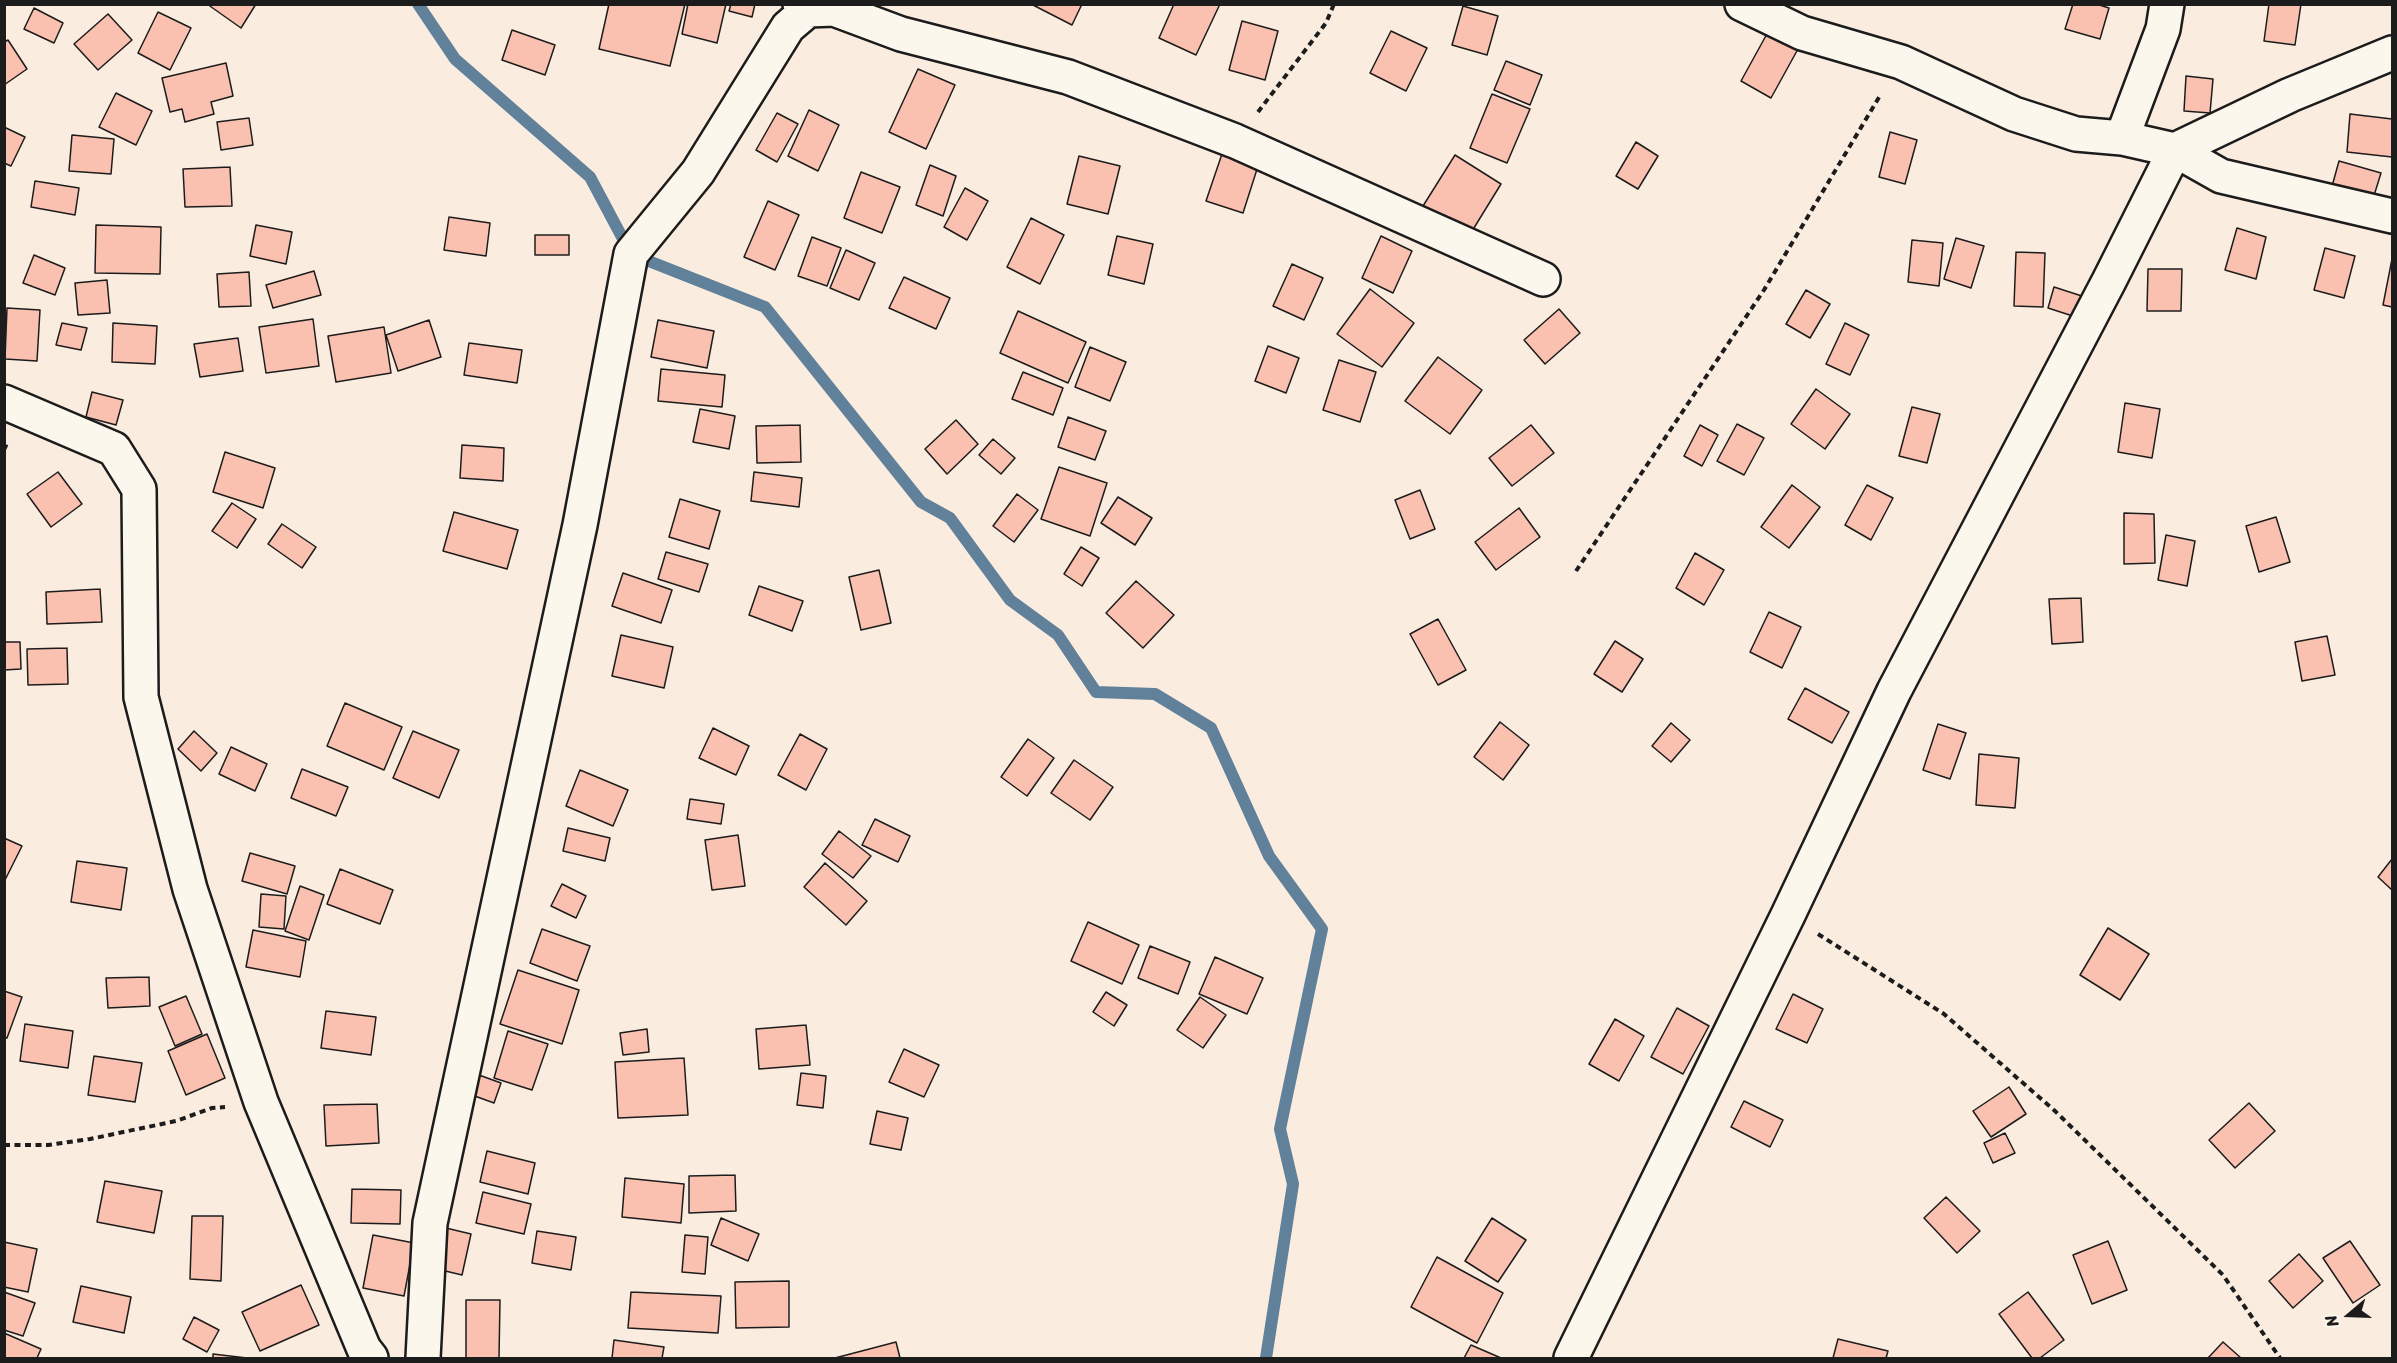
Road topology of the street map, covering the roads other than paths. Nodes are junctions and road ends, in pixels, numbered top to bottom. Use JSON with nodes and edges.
{"nodes":[{"id":1,"x":1742,"y":4,"type":"edge"},
{"id":2,"x":2167,"y":4,"type":"edge"},
{"id":3,"x":804,"y":7,"type":"edge"},
{"id":4,"x":2392,"y":53,"type":"edge"},
{"id":5,"x":2122,"y":138,"type":"junction"},
{"id":6,"x":2175,"y":150,"type":"junction"},
{"id":7,"x":2392,"y":216,"type":"edge"},
{"id":8,"x":1544,"y":279,"type":"dead end"},
{"id":9,"x":4,"y":402,"type":"edge"},
{"id":10,"x":371,"y":1359,"type":"edge"},
{"id":11,"x":423,"y":1359,"type":"edge"},
{"id":12,"x":1571,"y":1359,"type":"edge"}],
"edges":[{"from":1,"to":5,"type":"street"},
{"from":2,"to":5,"type":"street"},
{"from":3,"to":8,"type":"street"},
{"from":3,"to":11,"type":"street"},
{"from":4,"to":6,"type":"street"},
{"from":5,"to":6,"type":"street"},
{"from":6,"to":7,"type":"street"},
{"from":6,"to":12,"type":"street"},
{"from":9,"to":10,"type":"street"}]}
